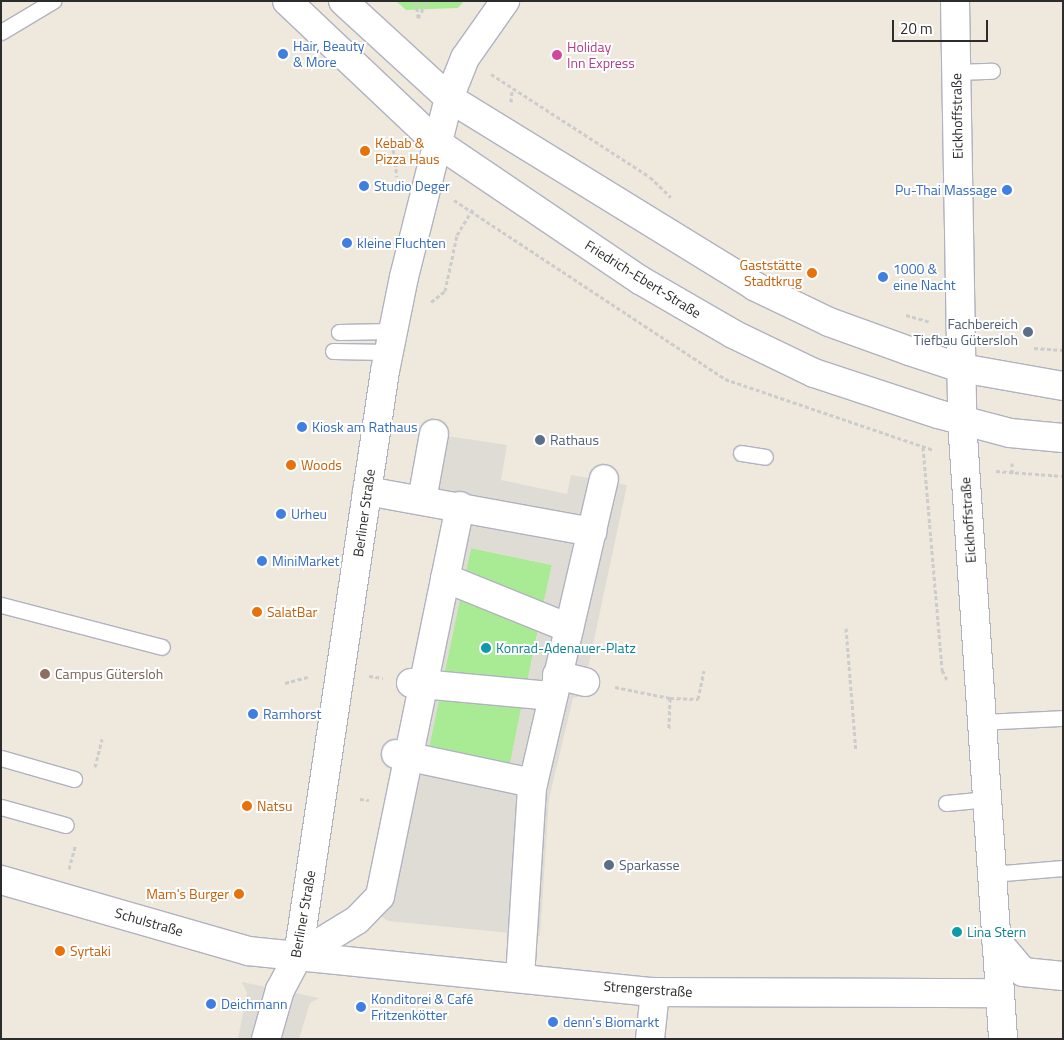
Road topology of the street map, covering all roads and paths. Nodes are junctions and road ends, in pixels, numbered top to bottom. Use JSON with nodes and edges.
{"nodes":[{"id":1,"x":53,"y":1,"type":"edge"},
{"id":2,"x":287,"y":1,"type":"edge"},
{"id":3,"x":343,"y":1,"type":"edge"},
{"id":4,"x":416,"y":1,"type":"edge"},
{"id":5,"x":427,"y":1,"type":"edge"},
{"id":6,"x":505,"y":1,"type":"edge"},
{"id":7,"x":955,"y":1,"type":"edge"},
{"id":8,"x":418,"y":18,"type":"junction"},
{"id":9,"x":413,"y":25,"type":"dead end"},
{"id":10,"x":1,"y":32,"type":"edge"},
{"id":11,"x":484,"y":68,"type":"dead end"},
{"id":12,"x":992,"y":71,"type":"dead end"},
{"id":13,"x":956,"y":72,"type":"junction"},
{"id":14,"x":492,"y":74,"type":"junction"},
{"id":15,"x":491,"y":84,"type":"dead end"},
{"id":16,"x":449,"y":98,"type":"junction"},
{"id":17,"x":436,"y":142,"type":"junction"},
{"id":18,"x":455,"y":201,"type":"dead end"},
{"id":19,"x":678,"y":204,"type":"dead end"},
{"id":20,"x":473,"y":210,"type":"junction"},
{"id":21,"x":494,"y":226,"type":"dead end"},
{"id":22,"x":422,"y":309,"type":"dead end"},
{"id":23,"x":899,"y":314,"type":"dead end"},
{"id":24,"x":937,"y":324,"type":"dead end"},
{"id":25,"x":339,"y":332,"type":"dead end"},
{"id":26,"x":390,"y":342,"type":"junction"},
{"id":27,"x":333,"y":351,"type":"dead end"},
{"id":28,"x":962,"y":368,"type":"junction"},
{"id":29,"x":1063,"y":386,"type":"edge"},
{"id":30,"x":962,"y":421,"type":"junction"},
{"id":31,"x":434,"y":434,"type":"dead end"},
{"id":32,"x":1063,"y":438,"type":"edge"},
{"id":33,"x":923,"y":447,"type":"dead end"},
{"id":34,"x":741,"y":453,"type":"dead end"},
{"id":35,"x":766,"y":457,"type":"dead end"},
{"id":36,"x":990,"y":470,"type":"dead end"},
{"id":37,"x":1063,"y":476,"type":"edge"},
{"id":38,"x":604,"y":479,"type":"dead end"},
{"id":39,"x":367,"y":490,"type":"junction"},
{"id":40,"x":422,"y":500,"type":"junction"},
{"id":41,"x":460,"y":506,"type":"junction"},
{"id":42,"x":592,"y":532,"type":"junction"},
{"id":43,"x":445,"y":578,"type":"junction"},
{"id":44,"x":1,"y":605,"type":"edge"},
{"id":45,"x":569,"y":628,"type":"junction"},
{"id":46,"x":846,"y":628,"type":"dead end"},
{"id":47,"x":162,"y":647,"type":"dead end"},
{"id":48,"x":704,"y":671,"type":"dead end"},
{"id":49,"x":584,"y":682,"type":"joint"},
{"id":50,"x":949,"y":683,"type":"dead end"},
{"id":51,"x":417,"y":684,"type":"junction"},
{"id":52,"x":555,"y":686,"type":"junction"},
{"id":53,"x":670,"y":698,"type":"junction"},
{"id":54,"x":1063,"y":718,"type":"edge"},
{"id":55,"x":981,"y":722,"type":"junction"},
{"id":56,"x":669,"y":729,"type":"dead end"},
{"id":57,"x":102,"y":739,"type":"dead end"},
{"id":58,"x":856,"y":751,"type":"dead end"},
{"id":59,"x":402,"y":756,"type":"junction"},
{"id":60,"x":1,"y":758,"type":"edge"},
{"id":61,"x":93,"y":774,"type":"dead end"},
{"id":62,"x":74,"y":779,"type":"dead end"},
{"id":63,"x":533,"y":783,"type":"junction"},
{"id":64,"x":988,"y":800,"type":"junction"},
{"id":65,"x":946,"y":803,"type":"dead end"},
{"id":66,"x":1,"y":807,"type":"edge"},
{"id":67,"x":66,"y":824,"type":"dead end"},
{"id":68,"x":77,"y":838,"type":"dead end"},
{"id":69,"x":1063,"y":868,"type":"edge"},
{"id":70,"x":68,"y":873,"type":"dead end"},
{"id":71,"x":992,"y":874,"type":"junction"},
{"id":72,"x":1,"y":880,"type":"edge"},
{"id":73,"x":996,"y":940,"type":"junction"},
{"id":74,"x":298,"y":956,"type":"junction"},
{"id":75,"x":1063,"y":976,"type":"edge"},
{"id":76,"x":520,"y":978,"type":"junction"},
{"id":77,"x":655,"y":992,"type":"junction"},
{"id":78,"x":1000,"y":993,"type":"junction"},
{"id":79,"x":266,"y":1039,"type":"edge"},
{"id":80,"x":650,"y":1039,"type":"edge"},
{"id":81,"x":1003,"y":1039,"type":"edge"}],
"edges":[{"from":1,"to":10,"type":"lane"},
{"from":2,"to":17,"type":"street","name":"Friedrich-Ebert-Straße"},
{"from":3,"to":16,"type":"street"},
{"from":4,"to":8,"type":"path"},
{"from":5,"to":8,"type":"path"},
{"from":6,"to":16,"type":"street","name":"Berliner Straße"},
{"from":7,"to":13,"type":"street","name":"Eickhoffstraße"},
{"from":8,"to":9,"type":"path"},
{"from":11,"to":14,"type":"path"},
{"from":12,"to":13,"type":"lane"},
{"from":13,"to":28,"type":"street","name":"Eickhoffstraße"},
{"from":14,"to":15,"type":"path"},
{"from":14,"to":19,"type":"path"},
{"from":16,"to":17,"type":"street","name":"Berliner Straße"},
{"from":16,"to":28,"type":"street"},
{"from":17,"to":26,"type":"street","name":"Berliner Straße"},
{"from":17,"to":30,"type":"street","name":"Friedrich-Ebert-Straße"},
{"from":18,"to":20,"type":"path"},
{"from":20,"to":21,"type":"path"},
{"from":20,"to":22,"type":"path"},
{"from":23,"to":24,"type":"path"},
{"from":25,"to":26,"type":"lane"},
{"from":26,"to":27,"type":"lane"},
{"from":26,"to":39,"type":"street","name":"Berliner Straße"},
{"from":28,"to":29,"type":"street"},
{"from":28,"to":30,"type":"street","name":"Eickhoffstraße"},
{"from":30,"to":32,"type":"street","name":"Friedrich-Ebert-Straße"},
{"from":30,"to":55,"type":"street","name":"Eickhoffstraße"},
{"from":31,"to":40,"type":"street"},
{"from":33,"to":50,"type":"path"},
{"from":34,"to":35,"type":"lane"},
{"from":36,"to":37,"type":"path"},
{"from":38,"to":42,"type":"street"},
{"from":39,"to":40,"type":"street"},
{"from":39,"to":74,"type":"street","name":"Berliner Straße"},
{"from":40,"to":41,"type":"street"},
{"from":41,"to":42,"type":"street"},
{"from":41,"to":43,"type":"street"},
{"from":42,"to":45,"type":"street"},
{"from":43,"to":45,"type":"street"},
{"from":43,"to":51,"type":"street"},
{"from":44,"to":47,"type":"lane"},
{"from":45,"to":52,"type":"street"},
{"from":46,"to":58,"type":"path"},
{"from":48,"to":53,"type":"path"},
{"from":49,"to":52,"type":"street"},
{"from":49,"to":53,"type":"path"},
{"from":51,"to":52,"type":"street"},
{"from":51,"to":59,"type":"street"},
{"from":52,"to":63,"type":"street"},
{"from":53,"to":56,"type":"path"},
{"from":54,"to":55,"type":"lane"},
{"from":55,"to":64,"type":"street","name":"Eickhoffstraße"},
{"from":57,"to":61,"type":"path"},
{"from":59,"to":63,"type":"street"},
{"from":59,"to":74,"type":"street"},
{"from":60,"to":62,"type":"lane"},
{"from":63,"to":76,"type":"street"},
{"from":64,"to":65,"type":"lane"},
{"from":64,"to":71,"type":"street","name":"Eickhoffstraße"},
{"from":66,"to":67,"type":"lane"},
{"from":68,"to":70,"type":"path"},
{"from":69,"to":71,"type":"lane"},
{"from":71,"to":73,"type":"street","name":"Eickhoffstraße"},
{"from":72,"to":74,"type":"street","name":"Schulstraße"},
{"from":73,"to":75,"type":"street"},
{"from":73,"to":78,"type":"street","name":"Eickhoffstraße"},
{"from":74,"to":76,"type":"street","name":"Strengerstraße"},
{"from":74,"to":79,"type":"street","name":"Berliner Straße"},
{"from":76,"to":77,"type":"street","name":"Strengerstraße"},
{"from":77,"to":78,"type":"street","name":"Strengerstraße"},
{"from":77,"to":80,"type":"street"},
{"from":78,"to":81,"type":"street","name":"Eickhoffstraße"}]}
